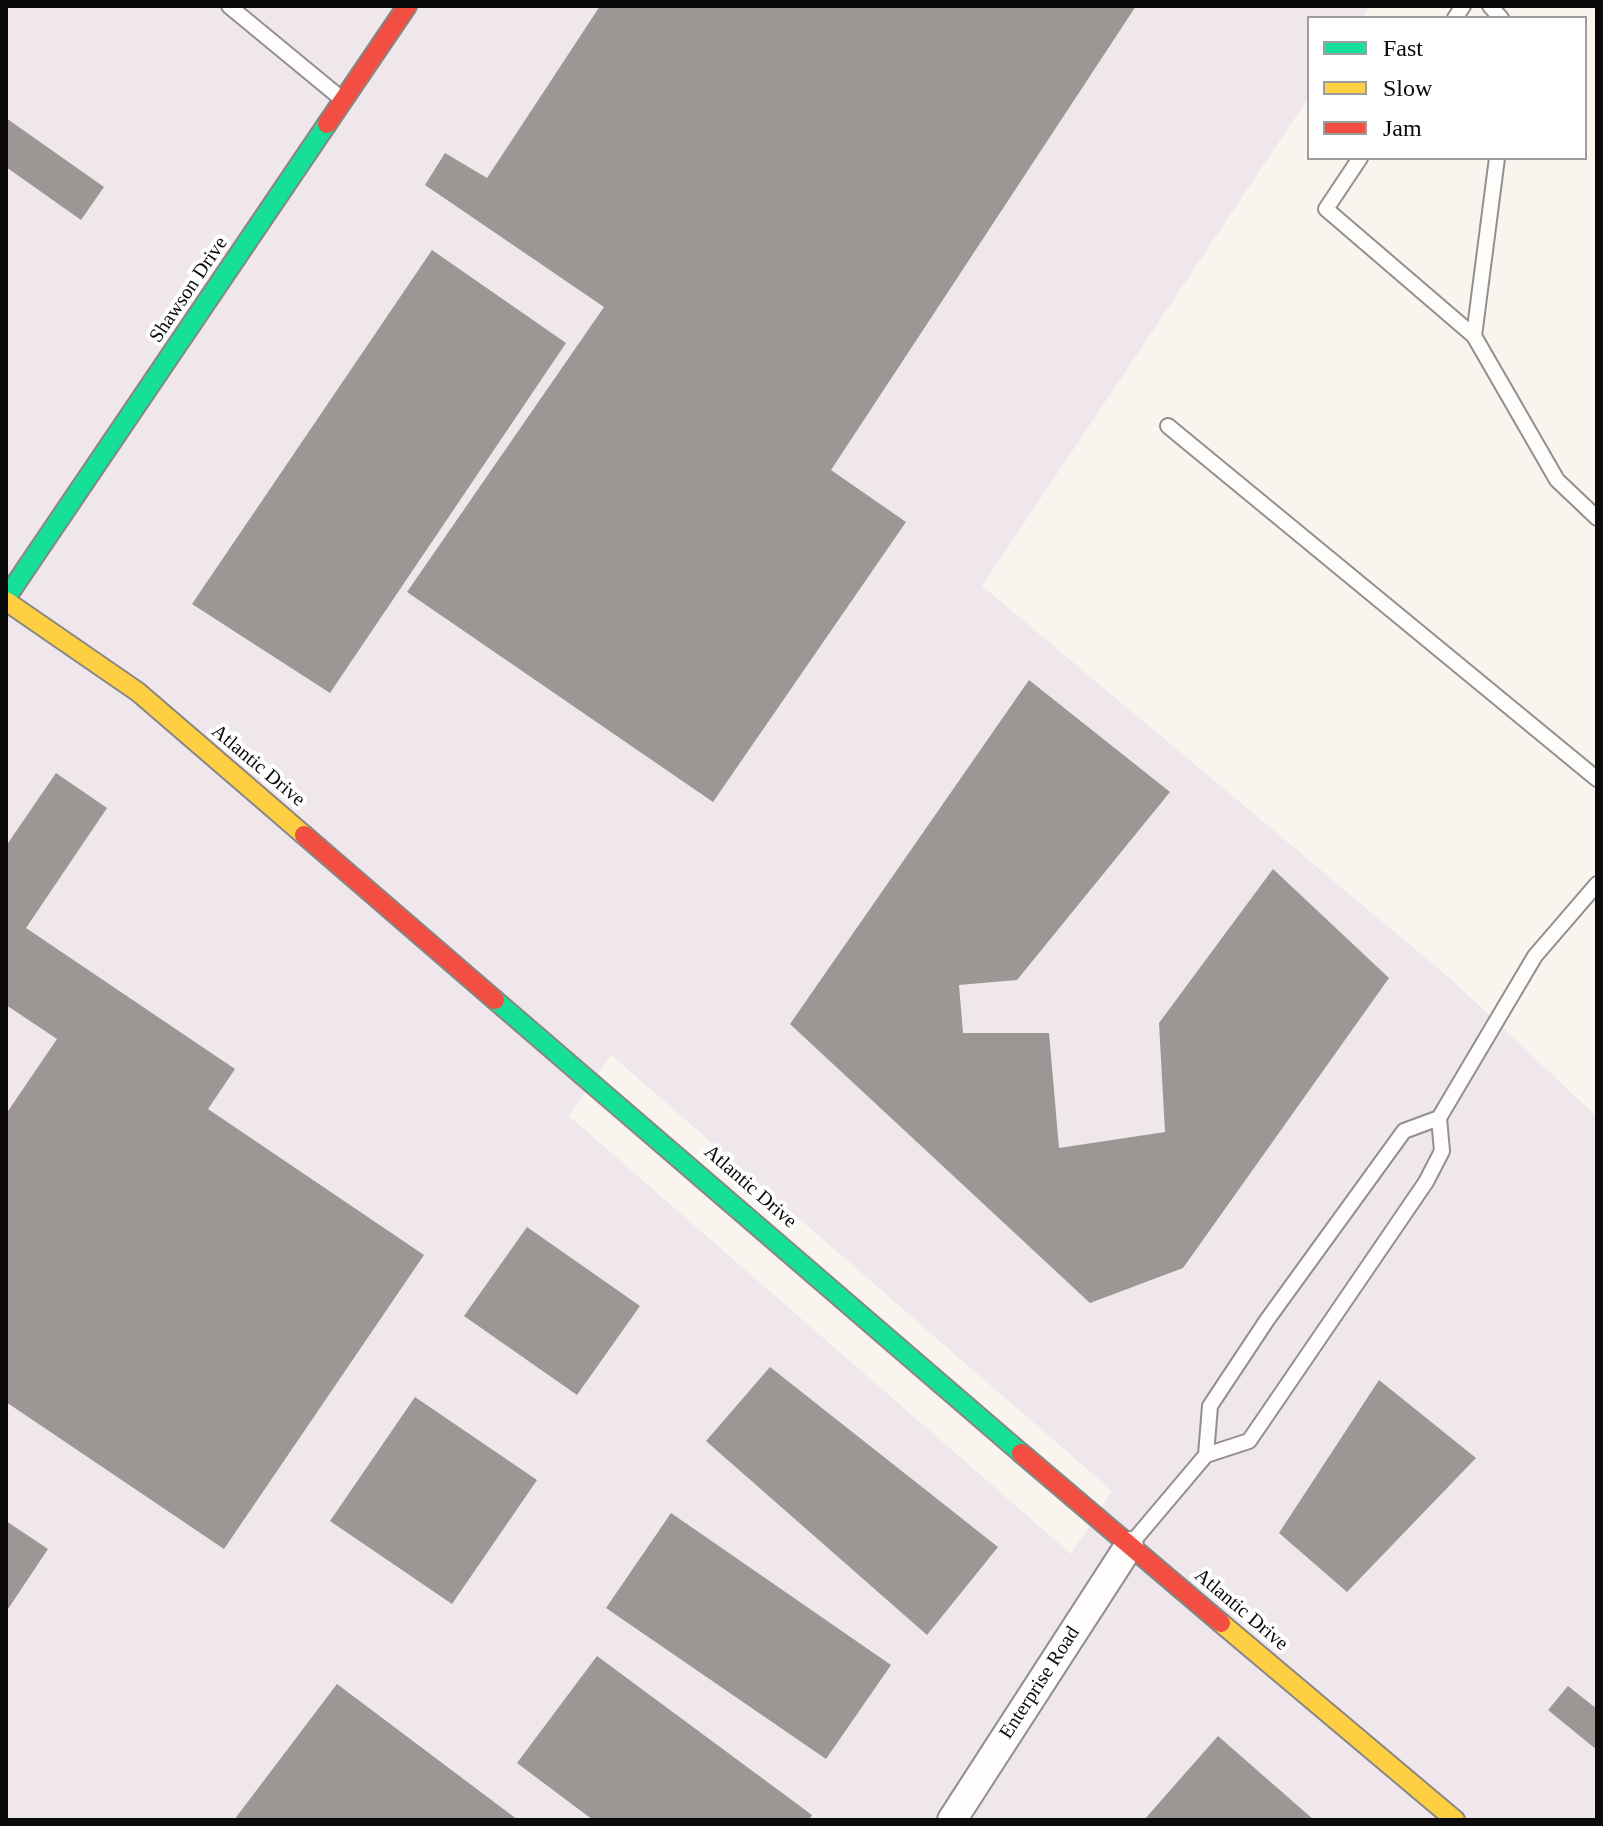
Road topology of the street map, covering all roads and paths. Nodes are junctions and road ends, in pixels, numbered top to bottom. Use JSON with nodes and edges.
{"nodes":[{"id":1,"x":229,"y":6,"type":"edge"},
{"id":2,"x":407,"y":6,"type":"edge"},
{"id":3,"x":343,"y":100,"type":"junction"},
{"id":4,"x":1359,"y":160,"type":"edge"},
{"id":5,"x":1497,"y":160,"type":"edge"},
{"id":6,"x":1474,"y":336,"type":"junction"},
{"id":7,"x":1168,"y":426,"type":"dead end"},
{"id":8,"x":1597,"y":518,"type":"edge"},
{"id":9,"x":6,"y":600,"type":"edge"},
{"id":10,"x":1597,"y":779,"type":"edge"},
{"id":11,"x":1597,"y":885,"type":"edge"},
{"id":12,"x":1439,"y":1118,"type":"junction"},
{"id":13,"x":1206,"y":1455,"type":"junction"},
{"id":14,"x":1129,"y":1546,"type":"junction"},
{"id":15,"x":952,"y":1820,"type":"edge"},
{"id":16,"x":1455,"y":1820,"type":"edge"}],
"edges":[{"from":1,"to":3,"type":"lane"},
{"from":2,"to":3,"type":"street","name":"Shawson Drive"},
{"from":3,"to":9,"type":"street","name":"Shawson Drive"},
{"from":4,"to":6,"type":"lane"},
{"from":5,"to":6,"type":"lane"},
{"from":6,"to":8,"type":"lane"},
{"from":7,"to":10,"type":"lane"},
{"from":9,"to":14,"type":"street","name":"Atlantic Drive"},
{"from":11,"to":12,"type":"lane"},
{"from":12,"to":13,"type":"lane"},
{"from":12,"to":13,"type":"lane"},
{"from":13,"to":14,"type":"lane"},
{"from":14,"to":15,"type":"street","name":"Enterprise Road"},
{"from":14,"to":16,"type":"street","name":"Atlantic Drive"}]}
